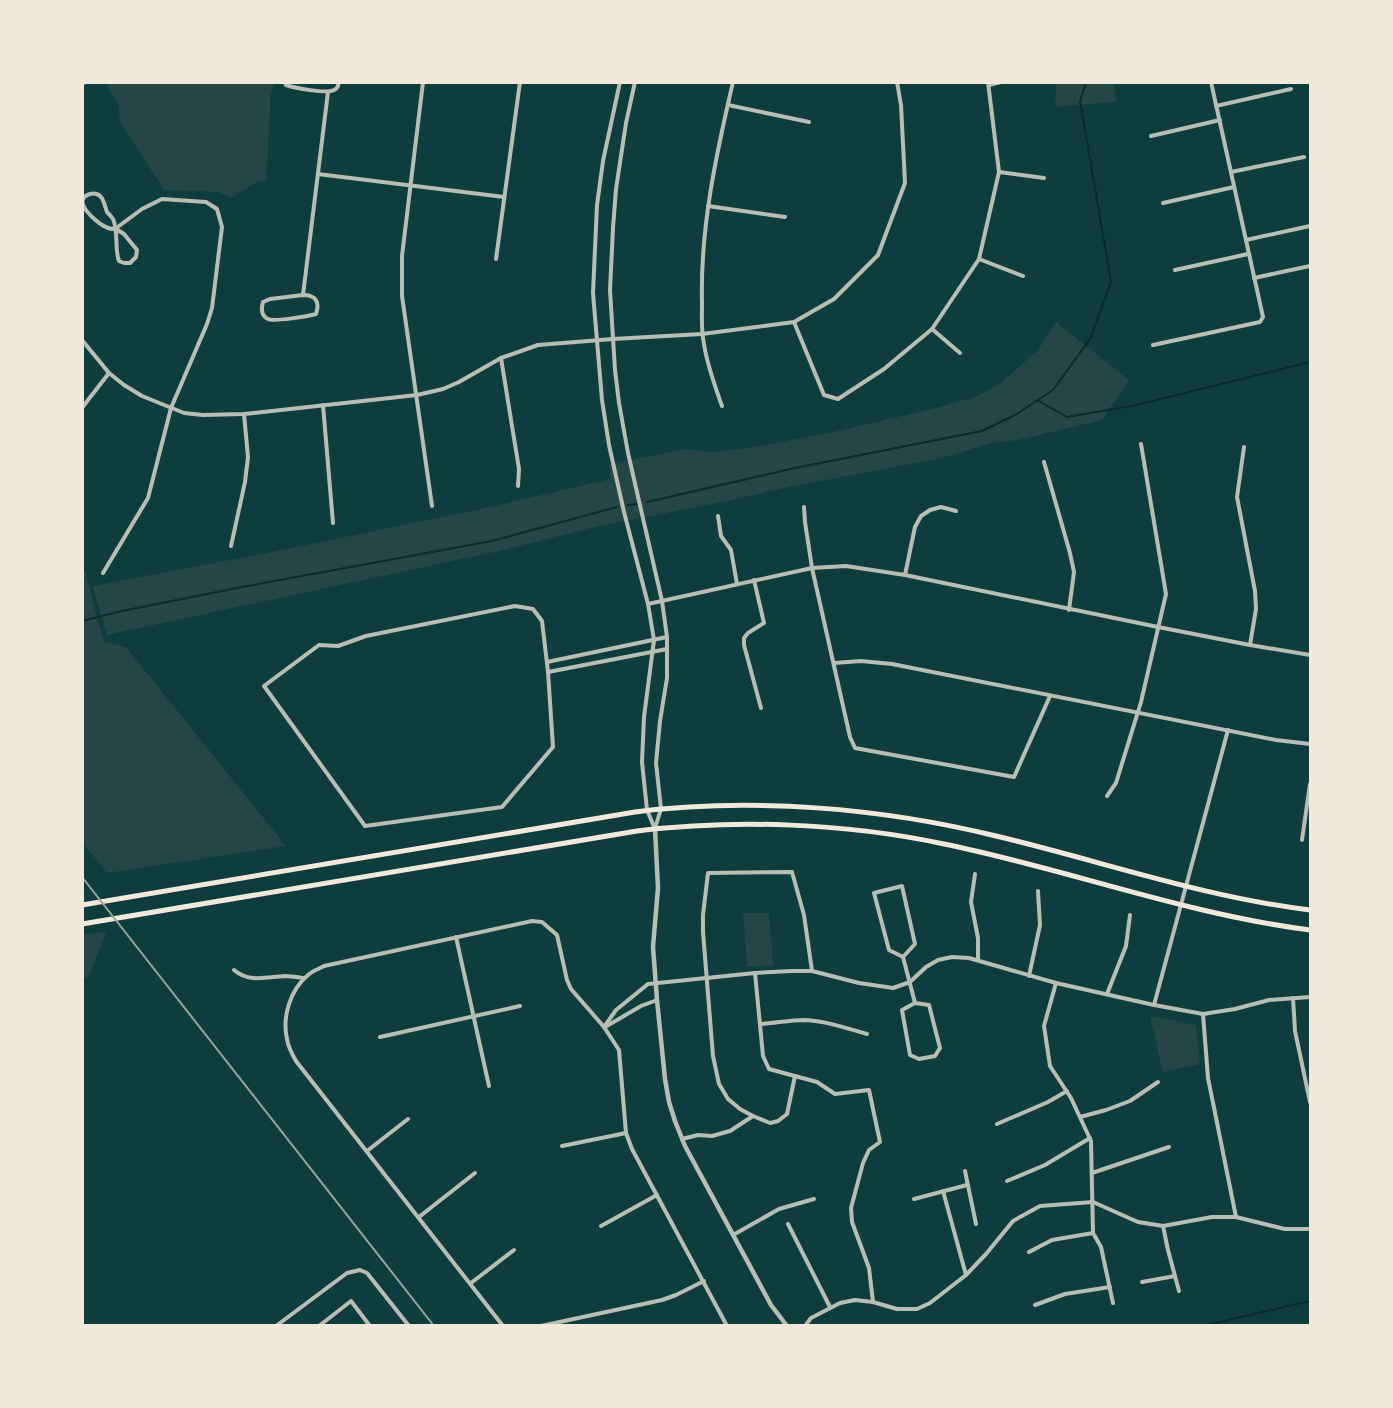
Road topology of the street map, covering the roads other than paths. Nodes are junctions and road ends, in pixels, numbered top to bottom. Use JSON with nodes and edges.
{"nodes":[{"id":1,"x":285,"y":82,"type":"edge"},
{"id":2,"x":339,"y":82,"type":"edge"},
{"id":3,"x":423,"y":82,"type":"edge"},
{"id":4,"x":520,"y":82,"type":"edge"},
{"id":5,"x":620,"y":82,"type":"edge"},
{"id":6,"x":635,"y":82,"type":"edge"},
{"id":7,"x":733,"y":82,"type":"edge"},
{"id":8,"x":897,"y":82,"type":"edge"},
{"id":9,"x":1001,"y":82,"type":"edge"},
{"id":10,"x":1211,"y":82,"type":"edge"},
{"id":11,"x":989,"y":84,"type":"edge"},
{"id":12,"x":1291,"y":89,"type":"dead end"},
{"id":13,"x":328,"y":92,"type":"junction"},
{"id":14,"x":728,"y":105,"type":"junction"},
{"id":15,"x":1216,"y":106,"type":"junction"},
{"id":16,"x":1220,"y":120,"type":"junction"},
{"id":17,"x":809,"y":122,"type":"dead end"},
{"id":18,"x":1150,"y":136,"type":"dead end"},
{"id":19,"x":1304,"y":157,"type":"dead end"},
{"id":20,"x":999,"y":172,"type":"junction"},
{"id":21,"x":1231,"y":172,"type":"junction"},
{"id":22,"x":318,"y":174,"type":"junction"},
{"id":23,"x":1044,"y":178,"type":"dead end"},
{"id":24,"x":410,"y":185,"type":"junction"},
{"id":25,"x":1234,"y":187,"type":"junction"},
{"id":26,"x":504,"y":196,"type":"junction"},
{"id":27,"x":1163,"y":203,"type":"dead end"},
{"id":28,"x":708,"y":206,"type":"junction"},
{"id":29,"x":785,"y":217,"type":"dead end"},
{"id":30,"x":1311,"y":226,"type":"edge"},
{"id":31,"x":115,"y":229,"type":"junction"},
{"id":32,"x":1246,"y":240,"type":"junction"},
{"id":33,"x":1248,"y":254,"type":"junction"},
{"id":34,"x":979,"y":259,"type":"junction"},
{"id":35,"x":496,"y":260,"type":"dead end"},
{"id":36,"x":1311,"y":266,"type":"edge"},
{"id":37,"x":1175,"y":270,"type":"dead end"},
{"id":38,"x":1023,"y":276,"type":"dead end"},
{"id":39,"x":1254,"y":278,"type":"junction"},
{"id":40,"x":303,"y":295,"type":"junction"},
{"id":41,"x":794,"y":322,"type":"junction"},
{"id":42,"x":932,"y":329,"type":"junction"},
{"id":43,"x":702,"y":334,"type":"junction"},
{"id":44,"x":82,"y":339,"type":"edge"},
{"id":45,"x":613,"y":339,"type":"junction"},
{"id":46,"x":596,"y":340,"type":"junction"},
{"id":47,"x":1153,"y":345,"type":"dead end"},
{"id":48,"x":960,"y":353,"type":"dead end"},
{"id":49,"x":501,"y":358,"type":"junction"},
{"id":50,"x":110,"y":373,"type":"junction"},
{"id":51,"x":417,"y":395,"type":"junction"},
{"id":52,"x":323,"y":405,"type":"junction"},
{"id":53,"x":722,"y":406,"type":"dead end"},
{"id":54,"x":82,"y":408,"type":"edge"},
{"id":55,"x":171,"y":408,"type":"junction"},
{"id":56,"x":244,"y":414,"type":"junction"},
{"id":57,"x":1141,"y":444,"type":"dead end"},
{"id":58,"x":1244,"y":447,"type":"dead end"},
{"id":59,"x":1044,"y":462,"type":"dead end"},
{"id":60,"x":518,"y":486,"type":"dead end"},
{"id":61,"x":432,"y":506,"type":"dead end"},
{"id":62,"x":804,"y":507,"type":"dead end"},
{"id":63,"x":956,"y":511,"type":"dead end"},
{"id":64,"x":718,"y":516,"type":"dead end"},
{"id":65,"x":333,"y":523,"type":"dead end"},
{"id":66,"x":231,"y":546,"type":"dead end"},
{"id":67,"x":812,"y":568,"type":"junction"},
{"id":68,"x":103,"y":573,"type":"dead end"},
{"id":69,"x":905,"y":575,"type":"junction"},
{"id":70,"x":754,"y":580,"type":"junction"},
{"id":71,"x":737,"y":584,"type":"junction"},
{"id":72,"x":662,"y":600,"type":"junction"},
{"id":73,"x":648,"y":604,"type":"junction"},
{"id":74,"x":1068,"y":609,"type":"junction"},
{"id":75,"x":1158,"y":627,"type":"junction"},
{"id":76,"x":667,"y":637,"type":"junction"},
{"id":77,"x":654,"y":640,"type":"junction"},
{"id":78,"x":1250,"y":645,"type":"junction"},
{"id":79,"x":667,"y":649,"type":"junction"},
{"id":80,"x":653,"y":651,"type":"junction"},
{"id":81,"x":1311,"y":655,"type":"edge"},
{"id":82,"x":547,"y":662,"type":"junction"},
{"id":83,"x":834,"y":663,"type":"junction"},
{"id":84,"x":548,"y":672,"type":"junction"},
{"id":85,"x":1050,"y":696,"type":"junction"},
{"id":86,"x":761,"y":708,"type":"dead end"},
{"id":87,"x":1138,"y":712,"type":"junction"},
{"id":88,"x":1228,"y":730,"type":"junction"},
{"id":89,"x":1311,"y":744,"type":"edge"},
{"id":90,"x":1311,"y":784,"type":"edge"},
{"id":91,"x":1107,"y":796,"type":"dead end"},
{"id":92,"x":661,"y":809,"type":"junction"},
{"id":93,"x":646,"y":810,"type":"junction"},
{"id":94,"x":655,"y":829,"type":"junction"},
{"id":95,"x":1302,"y":840,"type":"dead end"},
{"id":96,"x":975,"y":874,"type":"dead end"},
{"id":97,"x":1186,"y":886,"type":"junction"},
{"id":98,"x":1038,"y":891,"type":"dead end"},
{"id":99,"x":82,"y":905,"type":"edge"},
{"id":100,"x":1181,"y":905,"type":"junction"},
{"id":101,"x":1311,"y":910,"type":"edge"},
{"id":102,"x":1130,"y":915,"type":"dead end"},
{"id":103,"x":82,"y":924,"type":"edge"},
{"id":104,"x":1311,"y":930,"type":"edge"},
{"id":105,"x":456,"y":937,"type":"junction"},
{"id":106,"x":903,"y":957,"type":"junction"},
{"id":107,"x":978,"y":960,"type":"junction"},
{"id":108,"x":234,"y":970,"type":"dead end"},
{"id":109,"x":812,"y":971,"type":"junction"},
{"id":110,"x":755,"y":973,"type":"junction"},
{"id":111,"x":1029,"y":976,"type":"junction"},
{"id":112,"x":304,"y":978,"type":"junction"},
{"id":113,"x":706,"y":978,"type":"junction"},
{"id":114,"x":910,"y":982,"type":"junction"},
{"id":115,"x":656,"y":983,"type":"junction"},
{"id":116,"x":1056,"y":984,"type":"junction"},
{"id":117,"x":1107,"y":994,"type":"junction"},
{"id":118,"x":1311,"y":997,"type":"edge"},
{"id":119,"x":1293,"y":998,"type":"junction"},
{"id":120,"x":657,"y":1000,"type":"junction"},
{"id":121,"x":915,"y":1003,"type":"junction"},
{"id":122,"x":1154,"y":1005,"type":"junction"},
{"id":123,"x":520,"y":1006,"type":"dead end"},
{"id":124,"x":1203,"y":1014,"type":"junction"},
{"id":125,"x":473,"y":1016,"type":"junction"},
{"id":126,"x":761,"y":1024,"type":"junction"},
{"id":127,"x":604,"y":1027,"type":"junction"},
{"id":128,"x":867,"y":1034,"type":"dead end"},
{"id":129,"x":380,"y":1037,"type":"dead end"},
{"id":130,"x":795,"y":1076,"type":"junction"},
{"id":131,"x":1158,"y":1082,"type":"dead end"},
{"id":132,"x":489,"y":1086,"type":"dead end"},
{"id":133,"x":1066,"y":1091,"type":"junction"},
{"id":134,"x":1311,"y":1102,"type":"edge"},
{"id":135,"x":753,"y":1116,"type":"junction"},
{"id":136,"x":1080,"y":1117,"type":"junction"},
{"id":137,"x":408,"y":1119,"type":"dead end"},
{"id":138,"x":997,"y":1125,"type":"dead end"},
{"id":139,"x":626,"y":1133,"type":"junction"},
{"id":140,"x":1090,"y":1138,"type":"junction"},
{"id":141,"x":682,"y":1139,"type":"junction"},
{"id":142,"x":562,"y":1146,"type":"dead end"},
{"id":143,"x":1169,"y":1147,"type":"dead end"},
{"id":144,"x":367,"y":1151,"type":"junction"},
{"id":145,"x":965,"y":1171,"type":"dead end"},
{"id":146,"x":475,"y":1173,"type":"dead end"},
{"id":147,"x":1092,"y":1173,"type":"junction"},
{"id":148,"x":1007,"y":1180,"type":"dead end"},
{"id":149,"x":967,"y":1185,"type":"junction"},
{"id":150,"x":943,"y":1191,"type":"junction"},
{"id":151,"x":657,"y":1195,"type":"junction"},
{"id":152,"x":814,"y":1198,"type":"dead end"},
{"id":153,"x":914,"y":1198,"type":"dead end"},
{"id":154,"x":1093,"y":1202,"type":"junction"},
{"id":155,"x":419,"y":1217,"type":"junction"},
{"id":156,"x":1236,"y":1217,"type":"junction"},
{"id":157,"x":788,"y":1224,"type":"dead end"},
{"id":158,"x":976,"y":1224,"type":"dead end"},
{"id":159,"x":601,"y":1226,"type":"dead end"},
{"id":160,"x":1163,"y":1226,"type":"junction"},
{"id":161,"x":1311,"y":1229,"type":"edge"},
{"id":162,"x":1093,"y":1233,"type":"junction"},
{"id":163,"x":733,"y":1234,"type":"junction"},
{"id":164,"x":514,"y":1250,"type":"dead end"},
{"id":165,"x":1029,"y":1252,"type":"dead end"},
{"id":166,"x":966,"y":1275,"type":"junction"},
{"id":167,"x":1174,"y":1276,"type":"junction"},
{"id":168,"x":704,"y":1281,"type":"junction"},
{"id":169,"x":1142,"y":1282,"type":"dead end"},
{"id":170,"x":471,"y":1283,"type":"junction"},
{"id":171,"x":1110,"y":1287,"type":"junction"},
{"id":172,"x":1179,"y":1291,"type":"dead end"},
{"id":173,"x":873,"y":1302,"type":"junction"},
{"id":174,"x":1113,"y":1303,"type":"dead end"},
{"id":175,"x":1035,"y":1305,"type":"dead end"},
{"id":176,"x":830,"y":1307,"type":"junction"},
{"id":177,"x":276,"y":1326,"type":"edge"},
{"id":178,"x":319,"y":1326,"type":"edge"},
{"id":179,"x":370,"y":1326,"type":"edge"},
{"id":180,"x":409,"y":1326,"type":"edge"},
{"id":181,"x":503,"y":1326,"type":"edge"},
{"id":182,"x":541,"y":1326,"type":"edge"},
{"id":183,"x":727,"y":1326,"type":"edge"},
{"id":184,"x":787,"y":1326,"type":"edge"},
{"id":185,"x":805,"y":1326,"type":"edge"}],
"edges":[{"from":1,"to":13,"type":"street"},
{"from":2,"to":13,"type":"street"},
{"from":3,"to":24,"type":"street"},
{"from":4,"to":26,"type":"street"},
{"from":5,"to":46,"type":"street"},
{"from":6,"to":45,"type":"street"},
{"from":7,"to":14,"type":"street"},
{"from":8,"to":41,"type":"street"},
{"from":9,"to":11,"type":"street"},
{"from":10,"to":15,"type":"street"},
{"from":11,"to":20,"type":"street"},
{"from":12,"to":15,"type":"street"},
{"from":13,"to":22,"type":"street"},
{"from":14,"to":17,"type":"street"},
{"from":14,"to":28,"type":"street"},
{"from":15,"to":16,"type":"street"},
{"from":16,"to":18,"type":"street"},
{"from":16,"to":21,"type":"street"},
{"from":19,"to":21,"type":"street"},
{"from":20,"to":23,"type":"street"},
{"from":20,"to":34,"type":"street"},
{"from":21,"to":25,"type":"street"},
{"from":22,"to":24,"type":"street"},
{"from":22,"to":40,"type":"street"},
{"from":24,"to":26,"type":"street"},
{"from":24,"to":51,"type":"street"},
{"from":25,"to":27,"type":"street"},
{"from":25,"to":32,"type":"street"},
{"from":26,"to":35,"type":"street"},
{"from":28,"to":29,"type":"street"},
{"from":28,"to":43,"type":"street"},
{"from":30,"to":32,"type":"street"},
{"from":31,"to":31,"type":"street"},
{"from":31,"to":31,"type":"street"},
{"from":31,"to":55,"type":"street"},
{"from":32,"to":33,"type":"street"},
{"from":33,"to":37,"type":"street"},
{"from":33,"to":39,"type":"street"},
{"from":34,"to":38,"type":"street"},
{"from":34,"to":42,"type":"street"},
{"from":36,"to":39,"type":"street"},
{"from":39,"to":47,"type":"street"},
{"from":40,"to":40,"type":"street"},
{"from":41,"to":42,"type":"street"},
{"from":41,"to":43,"type":"street"},
{"from":42,"to":48,"type":"street"},
{"from":43,"to":45,"type":"street"},
{"from":43,"to":53,"type":"street"},
{"from":44,"to":50,"type":"street"},
{"from":45,"to":46,"type":"street"},
{"from":45,"to":72,"type":"street"},
{"from":46,"to":49,"type":"street"},
{"from":46,"to":73,"type":"street"},
{"from":49,"to":51,"type":"street"},
{"from":49,"to":60,"type":"street"},
{"from":50,"to":54,"type":"street"},
{"from":50,"to":55,"type":"street"},
{"from":51,"to":52,"type":"street"},
{"from":51,"to":61,"type":"street"},
{"from":52,"to":56,"type":"street"},
{"from":52,"to":65,"type":"street"},
{"from":55,"to":56,"type":"street"},
{"from":55,"to":68,"type":"street"},
{"from":56,"to":66,"type":"street"},
{"from":57,"to":75,"type":"street"},
{"from":58,"to":78,"type":"street"},
{"from":59,"to":74,"type":"street"},
{"from":62,"to":67,"type":"street"},
{"from":63,"to":69,"type":"street"},
{"from":64,"to":71,"type":"street"},
{"from":67,"to":69,"type":"street"},
{"from":67,"to":70,"type":"street"},
{"from":67,"to":83,"type":"street"},
{"from":69,"to":74,"type":"street"},
{"from":70,"to":71,"type":"street"},
{"from":70,"to":86,"type":"street"},
{"from":71,"to":72,"type":"street"},
{"from":72,"to":73,"type":"street"},
{"from":72,"to":76,"type":"street"},
{"from":73,"to":77,"type":"street"},
{"from":74,"to":75,"type":"street"},
{"from":75,"to":78,"type":"street"},
{"from":75,"to":87,"type":"street"},
{"from":76,"to":77,"type":"street"},
{"from":76,"to":79,"type":"street"},
{"from":77,"to":80,"type":"street"},
{"from":77,"to":82,"type":"street"},
{"from":78,"to":81,"type":"street"},
{"from":79,"to":80,"type":"street"},
{"from":79,"to":92,"type":"street"},
{"from":80,"to":84,"type":"street"},
{"from":80,"to":93,"type":"street"},
{"from":82,"to":84,"type":"street"},
{"from":82,"to":84,"type":"street"},
{"from":83,"to":85,"type":"street"},
{"from":83,"to":85,"type":"street"},
{"from":85,"to":87,"type":"street"},
{"from":87,"to":88,"type":"street"},
{"from":87,"to":91,"type":"street"},
{"from":88,"to":89,"type":"street"},
{"from":88,"to":97,"type":"street"},
{"from":90,"to":95,"type":"street"},
{"from":92,"to":93,"type":"main road"},
{"from":92,"to":94,"type":"street"},
{"from":92,"to":97,"type":"main road"},
{"from":93,"to":94,"type":"street"},
{"from":93,"to":99,"type":"main road"},
{"from":94,"to":100,"type":"main road"},
{"from":94,"to":103,"type":"main road"},
{"from":94,"to":115,"type":"street"},
{"from":96,"to":107,"type":"street"},
{"from":97,"to":100,"type":"street"},
{"from":97,"to":101,"type":"main road"},
{"from":98,"to":111,"type":"street"},
{"from":100,"to":104,"type":"main road"},
{"from":100,"to":122,"type":"street"},
{"from":102,"to":117,"type":"street"},
{"from":105,"to":112,"type":"street"},
{"from":105,"to":125,"type":"street"},
{"from":105,"to":127,"type":"street"},
{"from":106,"to":106,"type":"street"},
{"from":106,"to":114,"type":"street"},
{"from":107,"to":111,"type":"street"},
{"from":107,"to":114,"type":"street"},
{"from":108,"to":112,"type":"street"},
{"from":109,"to":110,"type":"street"},
{"from":109,"to":113,"type":"street"},
{"from":109,"to":114,"type":"street"},
{"from":110,"to":113,"type":"street"},
{"from":110,"to":126,"type":"street"},
{"from":111,"to":116,"type":"street"},
{"from":112,"to":144,"type":"street"},
{"from":113,"to":115,"type":"street"},
{"from":113,"to":135,"type":"street"},
{"from":114,"to":121,"type":"street"},
{"from":115,"to":120,"type":"street"},
{"from":115,"to":127,"type":"street"},
{"from":116,"to":117,"type":"street"},
{"from":116,"to":133,"type":"street"},
{"from":117,"to":122,"type":"street"},
{"from":118,"to":119,"type":"street"},
{"from":119,"to":124,"type":"street"},
{"from":119,"to":134,"type":"street"},
{"from":120,"to":127,"type":"street"},
{"from":120,"to":141,"type":"street"},
{"from":121,"to":121,"type":"street"},
{"from":122,"to":124,"type":"street"},
{"from":123,"to":125,"type":"street"},
{"from":124,"to":156,"type":"street"},
{"from":125,"to":129,"type":"street"},
{"from":125,"to":132,"type":"street"},
{"from":126,"to":128,"type":"street"},
{"from":126,"to":130,"type":"street"},
{"from":127,"to":139,"type":"street"},
{"from":130,"to":135,"type":"street"},
{"from":130,"to":173,"type":"street"},
{"from":131,"to":136,"type":"street"},
{"from":133,"to":136,"type":"street"},
{"from":133,"to":138,"type":"street"},
{"from":135,"to":141,"type":"street"},
{"from":136,"to":140,"type":"street"},
{"from":137,"to":144,"type":"street"},
{"from":139,"to":142,"type":"street"},
{"from":139,"to":151,"type":"street"},
{"from":140,"to":147,"type":"street"},
{"from":140,"to":148,"type":"street"},
{"from":141,"to":163,"type":"street"},
{"from":143,"to":147,"type":"street"},
{"from":144,"to":155,"type":"street"},
{"from":145,"to":149,"type":"street"},
{"from":146,"to":155,"type":"street"},
{"from":147,"to":154,"type":"street"},
{"from":149,"to":150,"type":"street"},
{"from":149,"to":158,"type":"street"},
{"from":150,"to":153,"type":"street"},
{"from":150,"to":166,"type":"street"},
{"from":151,"to":159,"type":"street"},
{"from":151,"to":168,"type":"street"},
{"from":152,"to":163,"type":"street"},
{"from":154,"to":160,"type":"street"},
{"from":154,"to":162,"type":"street"},
{"from":154,"to":166,"type":"street"},
{"from":155,"to":170,"type":"street"},
{"from":156,"to":160,"type":"street"},
{"from":156,"to":161,"type":"street"},
{"from":157,"to":176,"type":"street"},
{"from":160,"to":167,"type":"street"},
{"from":162,"to":165,"type":"street"},
{"from":162,"to":171,"type":"street"},
{"from":163,"to":184,"type":"street"},
{"from":164,"to":170,"type":"street"},
{"from":166,"to":173,"type":"street"},
{"from":167,"to":169,"type":"street"},
{"from":167,"to":172,"type":"street"},
{"from":168,"to":182,"type":"street"},
{"from":168,"to":183,"type":"street"},
{"from":170,"to":181,"type":"street"},
{"from":171,"to":174,"type":"street"},
{"from":171,"to":175,"type":"street"},
{"from":173,"to":176,"type":"street"},
{"from":176,"to":185,"type":"street"},
{"from":177,"to":180,"type":"street"},
{"from":178,"to":179,"type":"street"}]}
